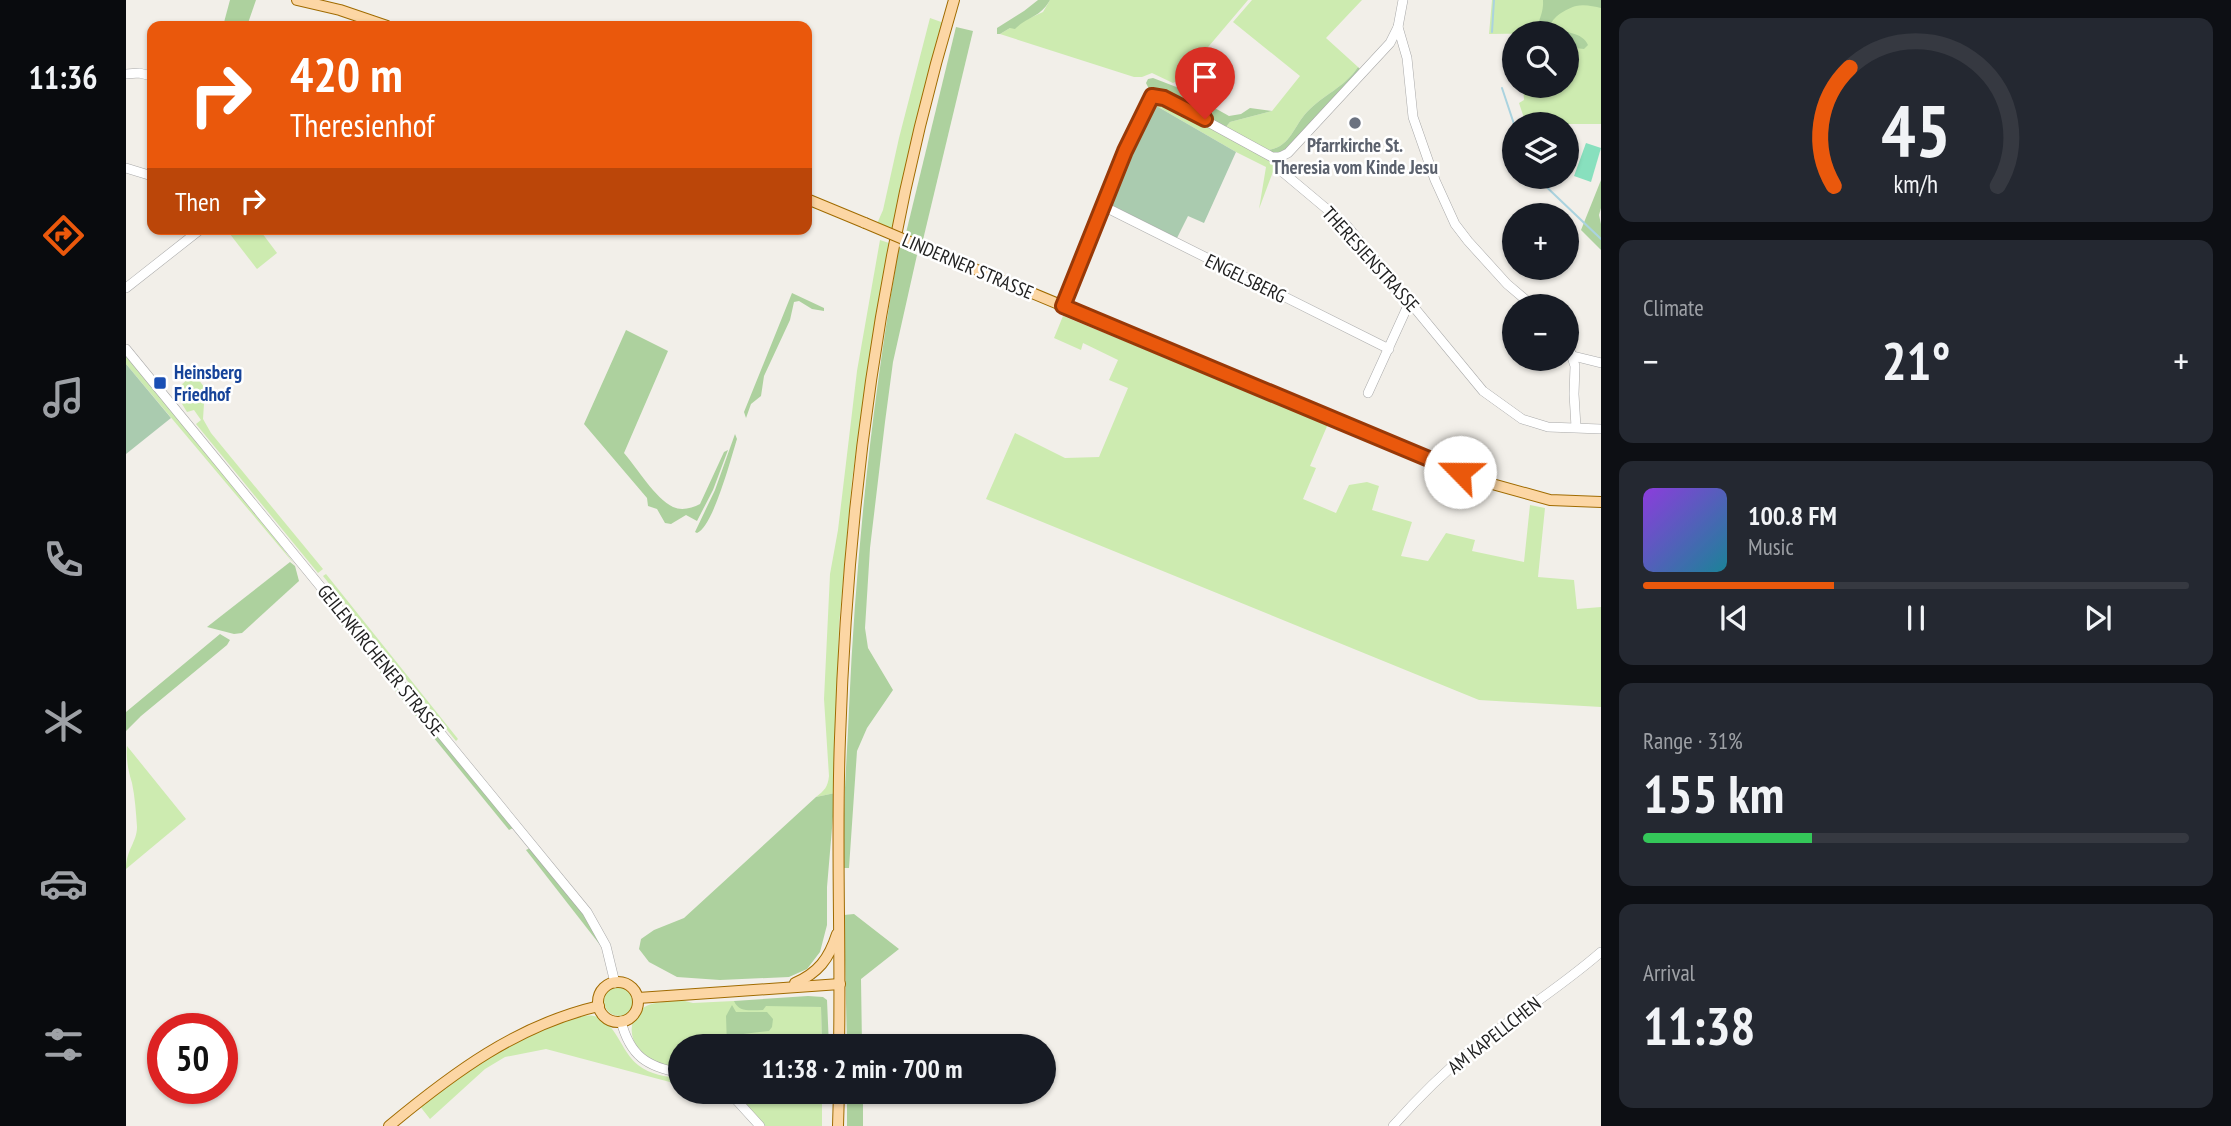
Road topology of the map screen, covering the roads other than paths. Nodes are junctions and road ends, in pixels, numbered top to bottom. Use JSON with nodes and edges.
{"nodes":[{"id":1,"x":297,"y":0,"type":"edge"},
{"id":2,"x":954,"y":0,"type":"edge"},
{"id":3,"x":1403,"y":0,"type":"edge"},
{"id":4,"x":372,"y":21,"type":"edge"},
{"id":5,"x":1398,"y":27,"type":"junction"},
{"id":6,"x":126,"y":74,"type":"edge"},
{"id":7,"x":147,"y":75,"type":"edge"},
{"id":8,"x":1280,"y":157,"type":"junction"},
{"id":9,"x":126,"y":169,"type":"edge"},
{"id":10,"x":147,"y":175,"type":"edge"},
{"id":11,"x":812,"y":201,"type":"edge"},
{"id":12,"x":1103,"y":206,"type":"junction"},
{"id":13,"x":193,"y":235,"type":"edge"},
{"id":14,"x":126,"y":288,"type":"edge"},
{"id":15,"x":1518,"y":294,"type":"edge"},
{"id":16,"x":1409,"y":301,"type":"junction"},
{"id":17,"x":1063,"y":306,"type":"junction"},
{"id":18,"x":126,"y":349,"type":"edge"},
{"id":19,"x":1389,"y":349,"type":"junction"},
{"id":20,"x":1579,"y":358,"type":"edge"},
{"id":21,"x":1601,"y":363,"type":"edge"},
{"id":22,"x":1575,"y":371,"type":"edge"},
{"id":23,"x":1368,"y":393,"type":"dead end"},
{"id":24,"x":1576,"y":427,"type":"junction"},
{"id":25,"x":1601,"y":429,"type":"edge"},
{"id":26,"x":1601,"y":502,"type":"edge"},
{"id":27,"x":839,"y":925,"type":"junction"},
{"id":28,"x":1601,"y":952,"type":"edge"},
{"id":29,"x":615,"y":982,"type":"junction"},
{"id":30,"x":841,"y":984,"type":"junction"},
{"id":31,"x":787,"y":986,"type":"junction"},
{"id":32,"x":638,"y":998,"type":"junction"},
{"id":33,"x":599,"y":1006,"type":"junction"},
{"id":34,"x":621,"y":1021,"type":"junction"},
{"id":35,"x":839,"y":1034,"type":"edge"},
{"id":36,"x":668,"y":1071,"type":"edge"},
{"id":37,"x":740,"y":1104,"type":"edge"},
{"id":38,"x":839,"y":1104,"type":"edge"},
{"id":39,"x":390,"y":1126,"type":"edge"},
{"id":40,"x":760,"y":1126,"type":"edge"},
{"id":41,"x":838,"y":1126,"type":"edge"},
{"id":42,"x":1393,"y":1126,"type":"edge"}],
"edges":[{"from":1,"to":4,"type":"main road"},
{"from":2,"to":27,"type":"main road"},
{"from":3,"to":5,"type":"street"},
{"from":5,"to":8,"type":"street"},
{"from":5,"to":15,"type":"street"},
{"from":6,"to":7,"type":"street"},
{"from":8,"to":12,"type":"street"},
{"from":8,"to":16,"type":"street","name":"THERESIENSTRASSE"},
{"from":9,"to":10,"type":"street"},
{"from":11,"to":17,"type":"main road","name":"LINDERNER STRASSE","bridge":true},
{"from":12,"to":17,"type":"street"},
{"from":12,"to":19,"type":"street","name":"ENGELSBERG"},
{"from":13,"to":14,"type":"street"},
{"from":16,"to":19,"type":"street"},
{"from":16,"to":24,"type":"street","name":"THERESIENSTRASSE"},
{"from":17,"to":26,"type":"main road","name":"LINDERNER STRASSE"},
{"from":18,"to":29,"type":"street","name":"GEILENKIRCHENER STRASSE"},
{"from":19,"to":23,"type":"street"},
{"from":20,"to":21,"type":"street"},
{"from":22,"to":24,"type":"street"},
{"from":24,"to":25,"type":"street","name":"THERESIENSTRASSE"},
{"from":27,"to":30,"type":"main road"},
{"from":27,"to":31,"type":"main road"},
{"from":28,"to":42,"type":"street","name":"AM KAPELLCHEN"},
{"from":29,"to":32,"type":"main road"},
{"from":29,"to":33,"type":"main road"},
{"from":30,"to":31,"type":"main road"},
{"from":30,"to":35,"type":"main road"},
{"from":31,"to":32,"type":"main road"},
{"from":32,"to":34,"type":"main road"},
{"from":33,"to":34,"type":"main road"},
{"from":33,"to":39,"type":"main road"},
{"from":34,"to":36,"type":"street"},
{"from":37,"to":40,"type":"street"},
{"from":38,"to":41,"type":"main road"}]}
